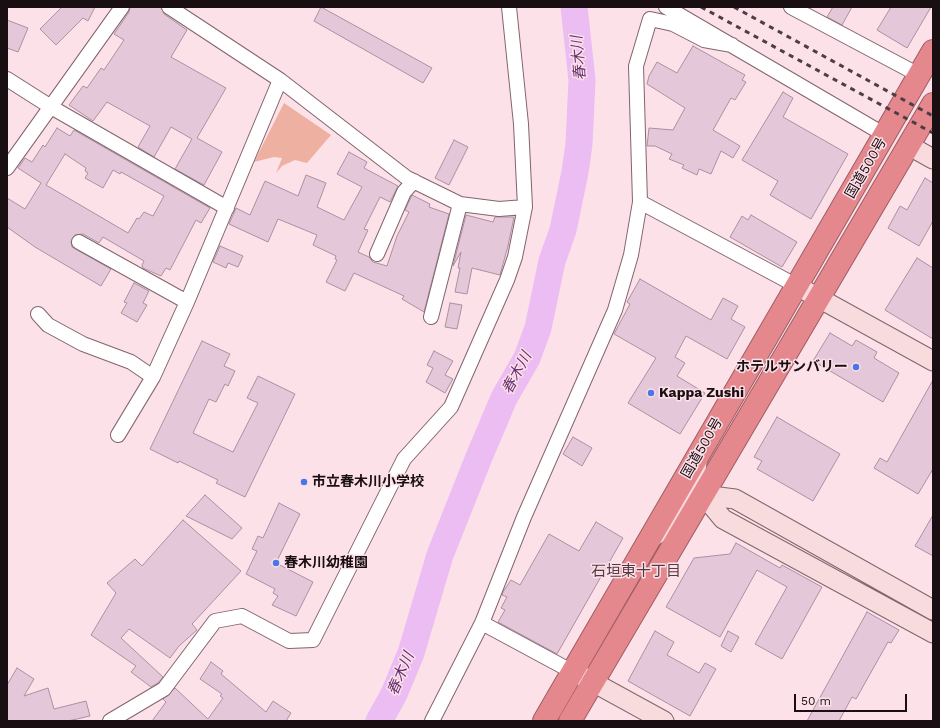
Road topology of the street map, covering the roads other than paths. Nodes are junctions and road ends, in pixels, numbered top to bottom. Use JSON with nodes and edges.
{"nodes":[{"id":1,"x":122,"y":7,"type":"edge"},
{"id":2,"x":170,"y":7,"type":"edge"},
{"id":3,"x":509,"y":7,"type":"edge"},
{"id":4,"x":666,"y":7,"type":"edge"},
{"id":5,"x":791,"y":7,"type":"edge"},
{"id":6,"x":732,"y":45,"type":"junction"},
{"id":7,"x":933,"y":51,"type":"edge"},
{"id":8,"x":919,"y":75,"type":"junction"},
{"id":9,"x":7,"y":79,"type":"edge"},
{"id":10,"x":280,"y":80,"type":"junction"},
{"id":11,"x":933,"y":104,"type":"edge"},
{"id":12,"x":52,"y":107,"type":"junction"},
{"id":13,"x":885,"y":135,"type":"junction"},
{"id":14,"x":908,"y":145,"type":"junction"},
{"id":15,"x":933,"y":159,"type":"edge"},
{"id":16,"x":7,"y":168,"type":"edge"},
{"id":17,"x":414,"y":181,"type":"junction"},
{"id":18,"x":640,"y":202,"type":"junction"},
{"id":19,"x":460,"y":204,"type":"junction"},
{"id":20,"x":525,"y":207,"type":"junction"},
{"id":21,"x":227,"y":208,"type":"junction"},
{"id":22,"x":79,"y":242,"type":"dead end"},
{"id":23,"x":377,"y":254,"type":"dead end"},
{"id":24,"x":797,"y":286,"type":"junction"},
{"id":25,"x":818,"y":297,"type":"junction"},
{"id":26,"x":187,"y":302,"type":"junction"},
{"id":27,"x":38,"y":314,"type":"dead end"},
{"id":28,"x":431,"y":317,"type":"dead end"},
{"id":29,"x":933,"y":361,"type":"edge"},
{"id":30,"x":152,"y":377,"type":"junction"},
{"id":31,"x":118,"y":435,"type":"dead end"},
{"id":32,"x":699,"y":453,"type":"junction"},
{"id":33,"x":703,"y":495,"type":"junction"},
{"id":34,"x":646,"y":544,"type":"junction"},
{"id":35,"x":933,"y":610,"type":"edge"},
{"id":36,"x":482,"y":623,"type":"junction"},
{"id":37,"x":933,"y":633,"type":"edge"},
{"id":38,"x":573,"y":672,"type":"junction"},
{"id":39,"x":592,"y":682,"type":"junction"},
{"id":40,"x":110,"y":721,"type":"edge"},
{"id":41,"x":432,"y":721,"type":"edge"},
{"id":42,"x":544,"y":721,"type":"edge"},
{"id":43,"x":570,"y":721,"type":"edge"},
{"id":44,"x":664,"y":721,"type":"edge"}],
"edges":[{"from":1,"to":12,"type":"street"},
{"from":2,"to":10,"type":"street"},
{"from":3,"to":20,"type":"street"},
{"from":4,"to":6,"type":"street"},
{"from":5,"to":8,"type":"street"},
{"from":6,"to":13,"type":"street"},
{"from":6,"to":18,"type":"street"},
{"from":7,"to":8,"type":"highway","name":"国道500号"},
{"from":8,"to":13,"type":"highway","name":"国道500号"},
{"from":9,"to":12,"type":"street"},
{"from":10,"to":17,"type":"street"},
{"from":10,"to":21,"type":"street"},
{"from":11,"to":14,"type":"highway","name":"国道500号"},
{"from":12,"to":16,"type":"street"},
{"from":12,"to":21,"type":"street"},
{"from":13,"to":24,"type":"highway","name":"国道500号"},
{"from":14,"to":15,"type":"street"},
{"from":14,"to":25,"type":"highway","name":"国道500号"},
{"from":17,"to":19,"type":"street"},
{"from":17,"to":23,"type":"street"},
{"from":18,"to":24,"type":"street"},
{"from":18,"to":36,"type":"street"},
{"from":19,"to":20,"type":"street"},
{"from":19,"to":28,"type":"street"},
{"from":20,"to":40,"type":"street"},
{"from":21,"to":26,"type":"street"},
{"from":22,"to":26,"type":"street"},
{"from":24,"to":25,"type":"street"},
{"from":24,"to":32,"type":"highway","name":"国道500号"},
{"from":25,"to":29,"type":"street"},
{"from":25,"to":33,"type":"highway","name":"国道500号"},
{"from":26,"to":30,"type":"street"},
{"from":27,"to":30,"type":"street"},
{"from":30,"to":31,"type":"street"},
{"from":32,"to":33,"type":"street"},
{"from":32,"to":34,"type":"highway","name":"国道500号"},
{"from":33,"to":34,"type":"street"},
{"from":33,"to":35,"type":"street"},
{"from":33,"to":37,"type":"street"},
{"from":33,"to":39,"type":"highway","name":"国道500号"},
{"from":34,"to":38,"type":"highway","name":"国道500号"},
{"from":36,"to":38,"type":"street"},
{"from":36,"to":41,"type":"street"},
{"from":38,"to":39,"type":"street"},
{"from":38,"to":42,"type":"highway","name":"国道500号"},
{"from":39,"to":43,"type":"highway","name":"国道500号"},
{"from":39,"to":44,"type":"street"}]}
